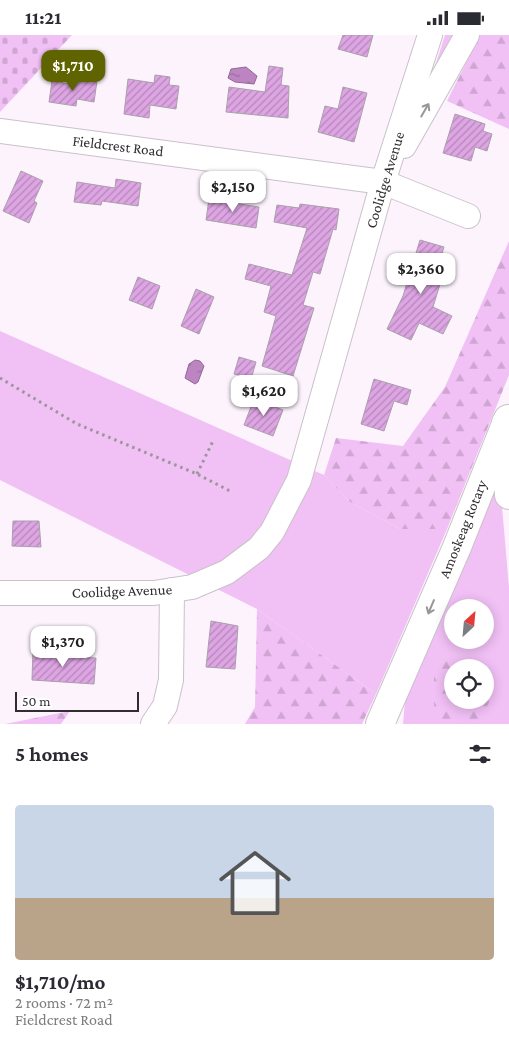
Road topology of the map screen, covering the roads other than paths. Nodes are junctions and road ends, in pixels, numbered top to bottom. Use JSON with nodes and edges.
{"nodes":[{"id":1,"x":430,"y":35,"type":"edge"},
{"id":2,"x":467,"y":35,"type":"edge"},
{"id":3,"x":3,"y":138,"type":"edge"},
{"id":4,"x":383,"y":182,"type":"junction"},
{"id":5,"x":468,"y":216,"type":"dead end"},
{"id":6,"x":508,"y":419,"type":"edge"},
{"id":7,"x":509,"y":495,"type":"edge"},
{"id":8,"x":172,"y":590,"type":"junction"},
{"id":9,"x":0,"y":593,"type":"edge"},
{"id":10,"x":383,"y":721,"type":"edge"},
{"id":11,"x":153,"y":724,"type":"edge"}],
"edges":[{"from":1,"to":4,"type":"street","name":"Coolidge Avenue"},
{"from":4,"to":2,"type":"street","one_way":true},
{"from":3,"to":4,"type":"street","name":"Fieldcrest Road"},
{"from":4,"to":5,"type":"street","name":"Fieldcrest Road"},
{"from":4,"to":8,"type":"street","name":"Coolidge Avenue"},
{"from":6,"to":7,"type":"main road"},
{"from":6,"to":10,"type":"main road","name":"Amoskeag Rotary","one_way":true},
{"from":8,"to":9,"type":"street","name":"Coolidge Avenue"},
{"from":8,"to":11,"type":"street"}]}
